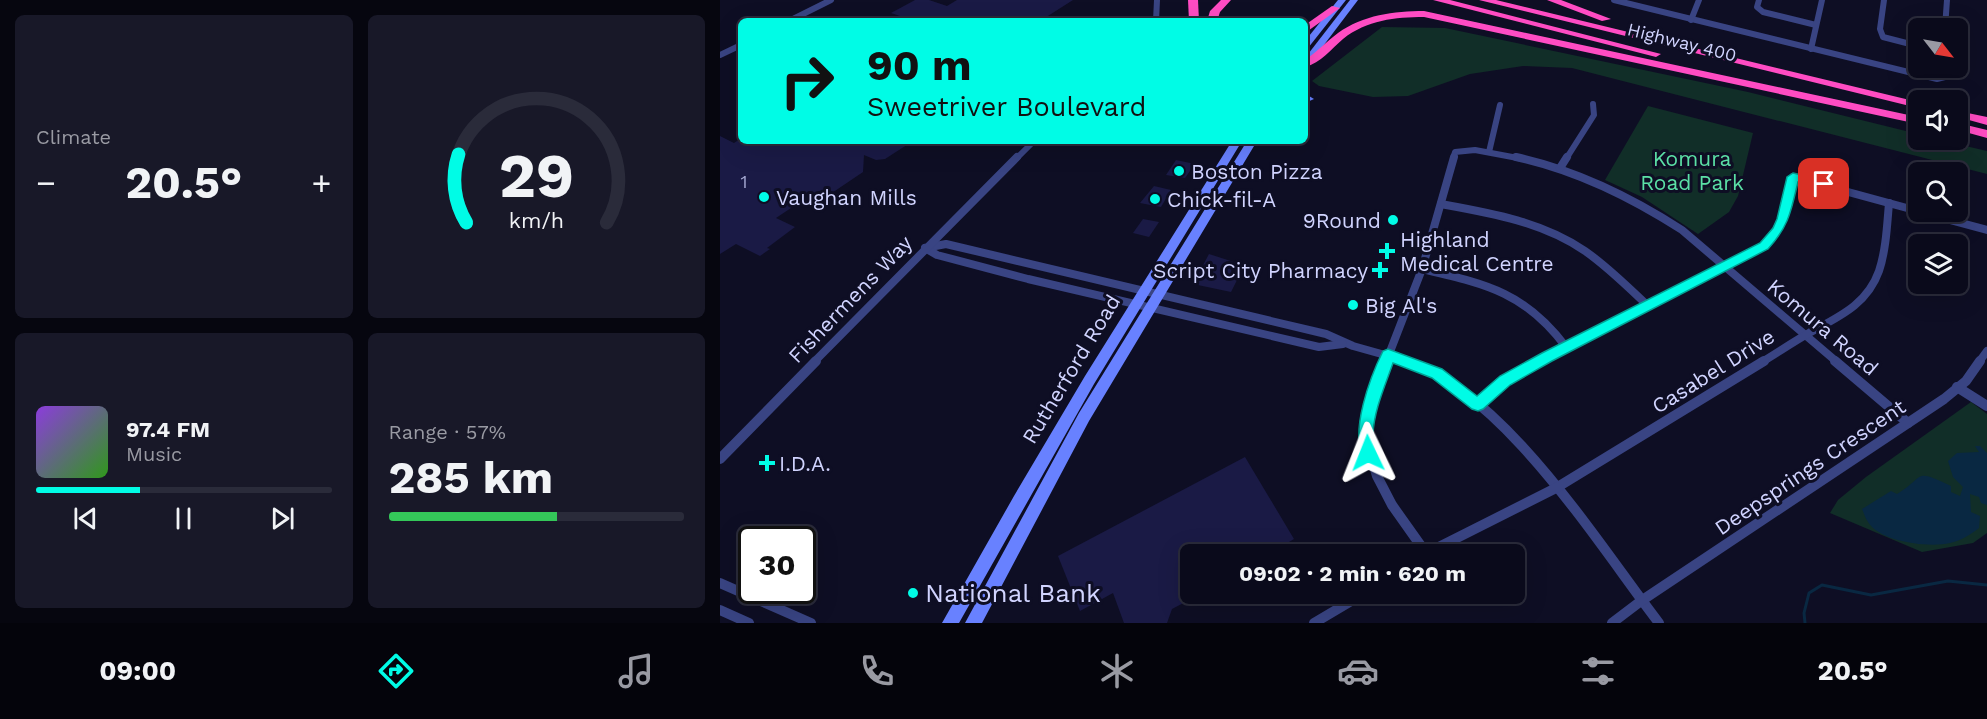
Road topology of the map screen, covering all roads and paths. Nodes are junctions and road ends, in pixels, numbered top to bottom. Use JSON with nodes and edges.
{"nodes":[{"id":1,"x":831,"y":0,"type":"edge"},
{"id":2,"x":1157,"y":0,"type":"edge"},
{"id":3,"x":1193,"y":0,"type":"edge"},
{"id":4,"x":1226,"y":0,"type":"edge"},
{"id":5,"x":1354,"y":0,"type":"edge"},
{"id":6,"x":1432,"y":0,"type":"edge"},
{"id":7,"x":1484,"y":0,"type":"edge"},
{"id":8,"x":1552,"y":0,"type":"edge"},
{"id":9,"x":1614,"y":0,"type":"edge"},
{"id":10,"x":1699,"y":0,"type":"edge"},
{"id":11,"x":1759,"y":0,"type":"edge"},
{"id":12,"x":1822,"y":0,"type":"edge"},
{"id":13,"x":1884,"y":0,"type":"edge"},
{"id":14,"x":1947,"y":0,"type":"edge"},
{"id":15,"x":1441,"y":1,"type":"edge"},
{"id":16,"x":1338,"y":4,"type":"edge"},
{"id":17,"x":795,"y":18,"type":"edge"},
{"id":18,"x":1156,"y":18,"type":"edge"},
{"id":19,"x":1194,"y":18,"type":"edge"},
{"id":20,"x":1213,"y":18,"type":"edge"},
{"id":21,"x":1946,"y":18,"type":"edge"},
{"id":22,"x":1691,"y":20,"type":"junction"},
{"id":23,"x":1816,"y":25,"type":"junction"},
{"id":24,"x":1308,"y":27,"type":"edge"},
{"id":25,"x":1308,"y":42,"type":"edge"},
{"id":26,"x":1908,"y":43,"type":"edge"},
{"id":27,"x":738,"y":46,"type":"edge"},
{"id":28,"x":1811,"y":49,"type":"junction"},
{"id":29,"x":720,"y":54,"type":"edge"},
{"id":30,"x":1308,"y":60,"type":"edge"},
{"id":31,"x":1308,"y":62,"type":"edge"},
{"id":32,"x":1908,"y":71,"type":"edge"},
{"id":33,"x":1827,"y":83,"type":"junction"},
{"id":34,"x":1908,"y":103,"type":"edge"},
{"id":35,"x":1593,"y":104,"type":"dead end"},
{"id":36,"x":1500,"y":105,"type":"dead end"},
{"id":37,"x":1968,"y":116,"type":"edge"},
{"id":38,"x":1908,"y":117,"type":"edge"},
{"id":39,"x":1908,"y":117,"type":"edge"},
{"id":40,"x":1987,"y":121,"type":"edge"},
{"id":41,"x":1968,"y":129,"type":"edge"},
{"id":42,"x":1987,"y":134,"type":"edge"},
{"id":43,"x":1031,"y":144,"type":"edge"},
{"id":44,"x":1235,"y":144,"type":"edge"},
{"id":45,"x":1250,"y":144,"type":"edge"},
{"id":46,"x":1489,"y":152,"type":"junction"},
{"id":47,"x":1560,"y":168,"type":"junction"},
{"id":48,"x":1889,"y":203,"type":"junction"},
{"id":49,"x":1441,"y":204,"type":"junction"},
{"id":50,"x":1908,"y":208,"type":"edge"},
{"id":51,"x":1958,"y":222,"type":"edge"},
{"id":52,"x":1987,"y":230,"type":"edge"},
{"id":53,"x":925,"y":248,"type":"junction"},
{"id":54,"x":1723,"y":265,"type":"junction"},
{"id":55,"x":1422,"y":269,"type":"junction"},
{"id":56,"x":1143,"y":290,"type":"junction"},
{"id":57,"x":1154,"y":301,"type":"junction"},
{"id":58,"x":1134,"y":304,"type":"junction"},
{"id":59,"x":1648,"y":306,"type":"junction"},
{"id":60,"x":1806,"y":335,"type":"junction"},
{"id":61,"x":1343,"y":344,"type":"junction"},
{"id":62,"x":1566,"y":347,"type":"junction"},
{"id":63,"x":1987,"y":351,"type":"edge"},
{"id":64,"x":1388,"y":355,"type":"junction"},
{"id":65,"x":1957,"y":387,"type":"junction"},
{"id":66,"x":1478,"y":405,"type":"junction"},
{"id":67,"x":1987,"y":406,"type":"edge"},
{"id":68,"x":1908,"y":423,"type":"junction"},
{"id":69,"x":720,"y":459,"type":"edge"},
{"id":70,"x":1556,"y":488,"type":"junction"},
{"id":71,"x":1417,"y":544,"type":"edge"},
{"id":72,"x":1444,"y":544,"type":"edge"},
{"id":73,"x":720,"y":583,"type":"edge"},
{"id":74,"x":1641,"y":601,"type":"junction"},
{"id":75,"x":1346,"y":604,"type":"edge"},
{"id":76,"x":720,"y":610,"type":"edge"},
{"id":77,"x":749,"y":623,"type":"edge"},
{"id":78,"x":811,"y":623,"type":"edge"},
{"id":79,"x":950,"y":623,"type":"edge"},
{"id":80,"x":973,"y":623,"type":"edge"},
{"id":81,"x":1314,"y":623,"type":"edge"},
{"id":82,"x":1612,"y":623,"type":"edge"},
{"id":83,"x":1659,"y":623,"type":"edge"}],
"edges":[{"from":1,"to":17,"type":"street"},
{"from":2,"to":18,"type":"street"},
{"from":3,"to":19,"type":"highway"},
{"from":4,"to":20,"type":"highway"},
{"from":5,"to":30,"type":"main road"},
{"from":6,"to":15,"type":"highway","name":"Highway 400"},
{"from":7,"to":33,"type":"highway","name":"Highway 400"},
{"from":8,"to":33,"type":"highway"},
{"from":9,"to":22,"type":"street"},
{"from":10,"to":22,"type":"street"},
{"from":11,"to":23,"type":"street"},
{"from":12,"to":23,"type":"street"},
{"from":13,"to":26,"type":"street"},
{"from":14,"to":21,"type":"street"},
{"from":15,"to":39,"type":"highway","name":"Highway 400"},
{"from":16,"to":24,"type":"highway"},
{"from":16,"to":25,"type":"main road"},
{"from":22,"to":28,"type":"street"},
{"from":23,"to":28,"type":"street"},
{"from":27,"to":29,"type":"street"},
{"from":28,"to":32,"type":"street"},
{"from":31,"to":38,"type":"highway"},
{"from":33,"to":34,"type":"highway","name":"Highway 400"},
{"from":35,"to":47,"type":"street"},
{"from":36,"to":46,"type":"street"},
{"from":37,"to":40,"type":"highway"},
{"from":41,"to":42,"type":"highway"},
{"from":43,"to":53,"type":"street","name":"Fishermens Way"},
{"from":44,"to":56,"type":"main road","name":"Rutherford Road"},
{"from":45,"to":57,"type":"main road","name":"Rutherford Road"},
{"from":46,"to":47,"type":"street","name":"Komura Road"},
{"from":46,"to":49,"type":"street","name":"Komura Road"},
{"from":47,"to":54,"type":"street","name":"Komura Road"},
{"from":48,"to":50,"type":"street"},
{"from":48,"to":54,"type":"street"},
{"from":48,"to":60,"type":"street","name":"Casabel Drive"},
{"from":49,"to":55,"type":"street","name":"Komura Road"},
{"from":49,"to":59,"type":"street"},
{"from":51,"to":52,"type":"street"},
{"from":53,"to":56,"type":"street"},
{"from":53,"to":58,"type":"street"},
{"from":53,"to":69,"type":"street","name":"Fishermens Way"},
{"from":54,"to":59,"type":"street"},
{"from":54,"to":60,"type":"street","name":"Komura Road"},
{"from":55,"to":62,"type":"street"},
{"from":55,"to":64,"type":"street","name":"Komura Road"},
{"from":56,"to":57,"type":"street"},
{"from":56,"to":58,"type":"main road","name":"Rutherford Road"},
{"from":57,"to":58,"type":"street"},
{"from":57,"to":61,"type":"street"},
{"from":57,"to":61,"type":"street"},
{"from":57,"to":80,"type":"main road","name":"Rutherford Road"},
{"from":58,"to":79,"type":"main road","name":"Rutherford Road"},
{"from":59,"to":62,"type":"street"},
{"from":60,"to":68,"type":"street","name":"Komura Road"},
{"from":60,"to":70,"type":"street","name":"Casabel Drive"},
{"from":61,"to":64,"type":"street"},
{"from":62,"to":66,"type":"street"},
{"from":63,"to":65,"type":"street","name":"Deepsprings Crescent"},
{"from":64,"to":66,"type":"street"},
{"from":64,"to":71,"type":"street","name":"Komura Road"},
{"from":65,"to":67,"type":"street"},
{"from":65,"to":68,"type":"street","name":"Deepsprings Crescent"},
{"from":66,"to":70,"type":"street"},
{"from":68,"to":74,"type":"street","name":"Deepsprings Crescent"},
{"from":70,"to":72,"type":"street","name":"Casabel Drive"},
{"from":70,"to":74,"type":"street"},
{"from":73,"to":78,"type":"street"},
{"from":74,"to":82,"type":"street","name":"Deepsprings Crescent"},
{"from":74,"to":83,"type":"street"},
{"from":75,"to":81,"type":"street"},
{"from":76,"to":77,"type":"street"}]}
